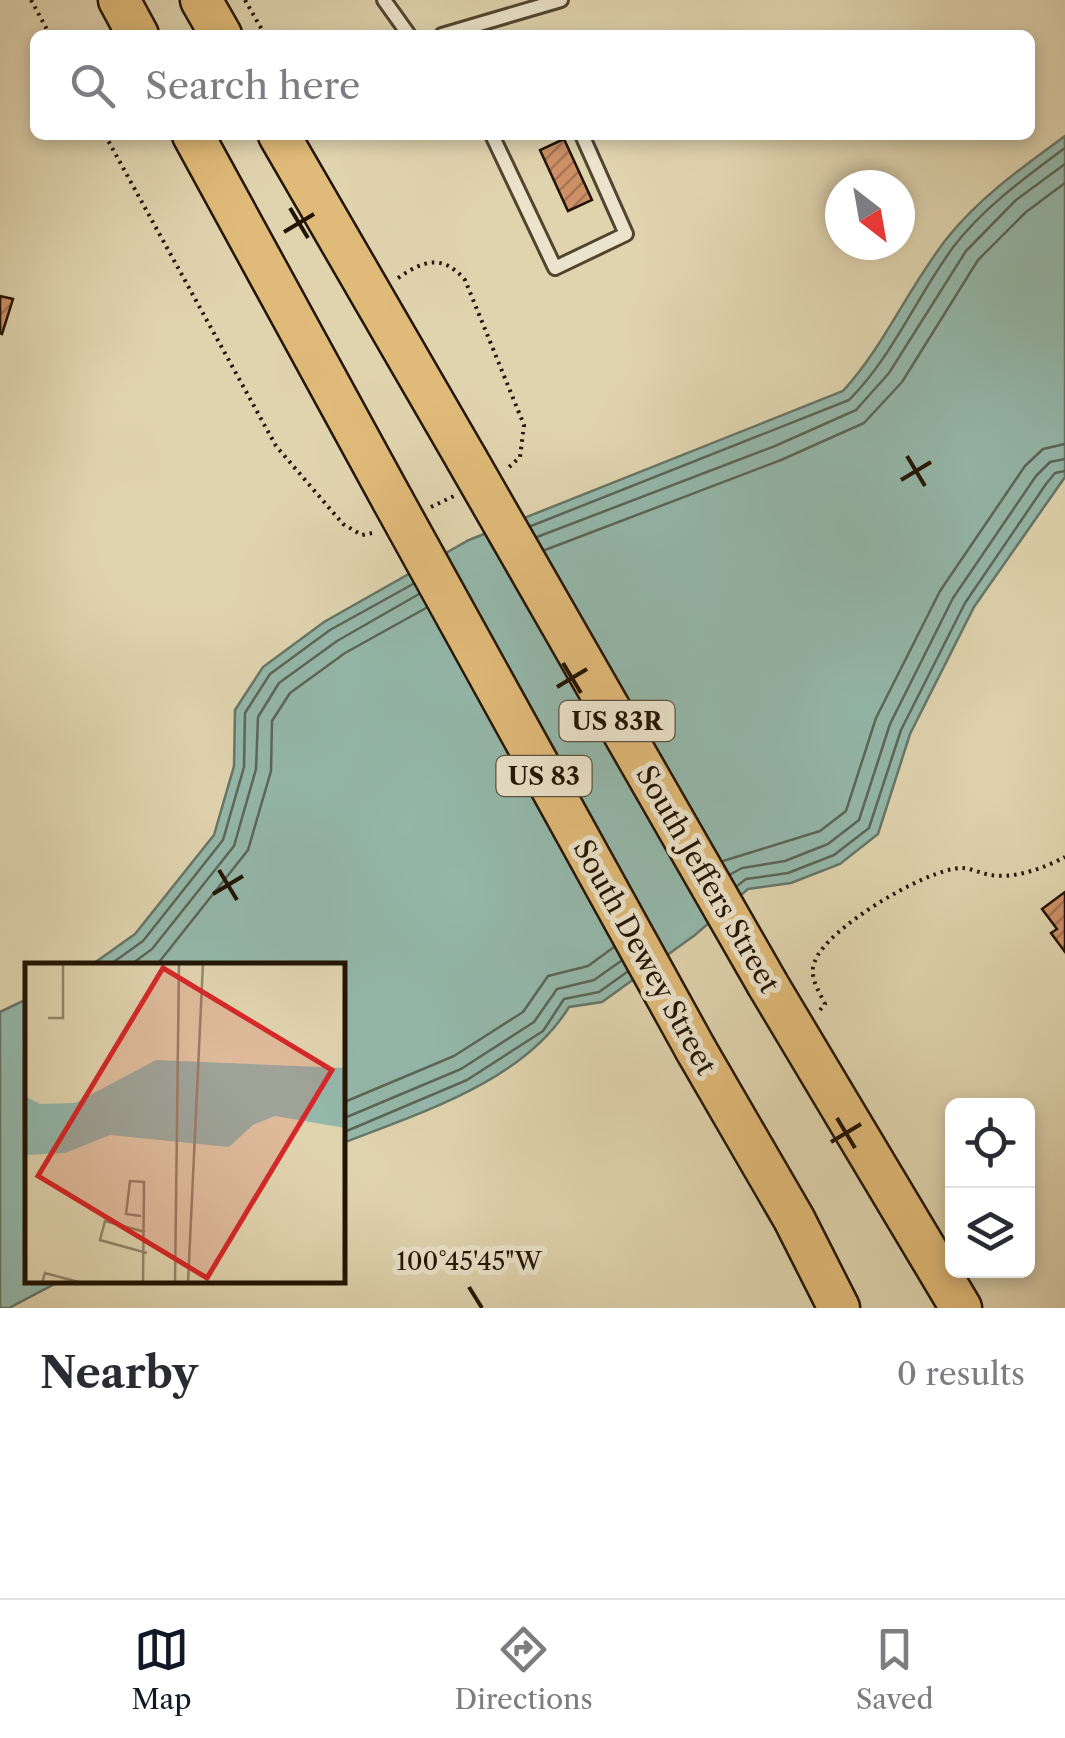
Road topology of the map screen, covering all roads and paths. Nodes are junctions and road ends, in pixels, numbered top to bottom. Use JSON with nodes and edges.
{"nodes":[{"id":1,"x":31,"y":0,"type":"edge"},
{"id":2,"x":119,"y":0,"type":"edge"},
{"id":3,"x":201,"y":0,"type":"edge"},
{"id":4,"x":245,"y":0,"type":"edge"},
{"id":5,"x":384,"y":0,"type":"edge"},
{"id":6,"x":561,"y":0,"type":"edge"},
{"id":7,"x":47,"y":30,"type":"edge"},
{"id":8,"x":135,"y":30,"type":"edge"},
{"id":9,"x":218,"y":30,"type":"edge"},
{"id":10,"x":262,"y":30,"type":"edge"},
{"id":11,"x":405,"y":30,"type":"edge"},
{"id":12,"x":459,"y":30,"type":"edge"},
{"id":13,"x":196,"y":140,"type":"edge"},
{"id":14,"x":282,"y":140,"type":"edge"},
{"id":15,"x":494,"y":140,"type":"edge"},
{"id":16,"x":584,"y":140,"type":"edge"},
{"id":17,"x":1065,"y":857,"type":"edge"},
{"id":18,"x":814,"y":1015,"type":"dead end"},
{"id":19,"x":838,"y":1308,"type":"edge"},
{"id":20,"x":961,"y":1308,"type":"edge"}],
"edges":[{"from":1,"to":7,"type":"path"},
{"from":2,"to":8,"type":"highway"},
{"from":3,"to":9,"type":"highway"},
{"from":4,"to":10,"type":"path"},
{"from":5,"to":11,"type":"lane"},
{"from":6,"to":12,"type":"lane"},
{"from":13,"to":19,"type":"highway","name":"South Dewey Street","number":"US 83","bridge":true},
{"from":14,"to":20,"type":"highway","name":"South Jeffers Street","number":"US 83R","bridge":true},
{"from":15,"to":16,"type":"lane"},
{"from":17,"to":18,"type":"path"}]}
